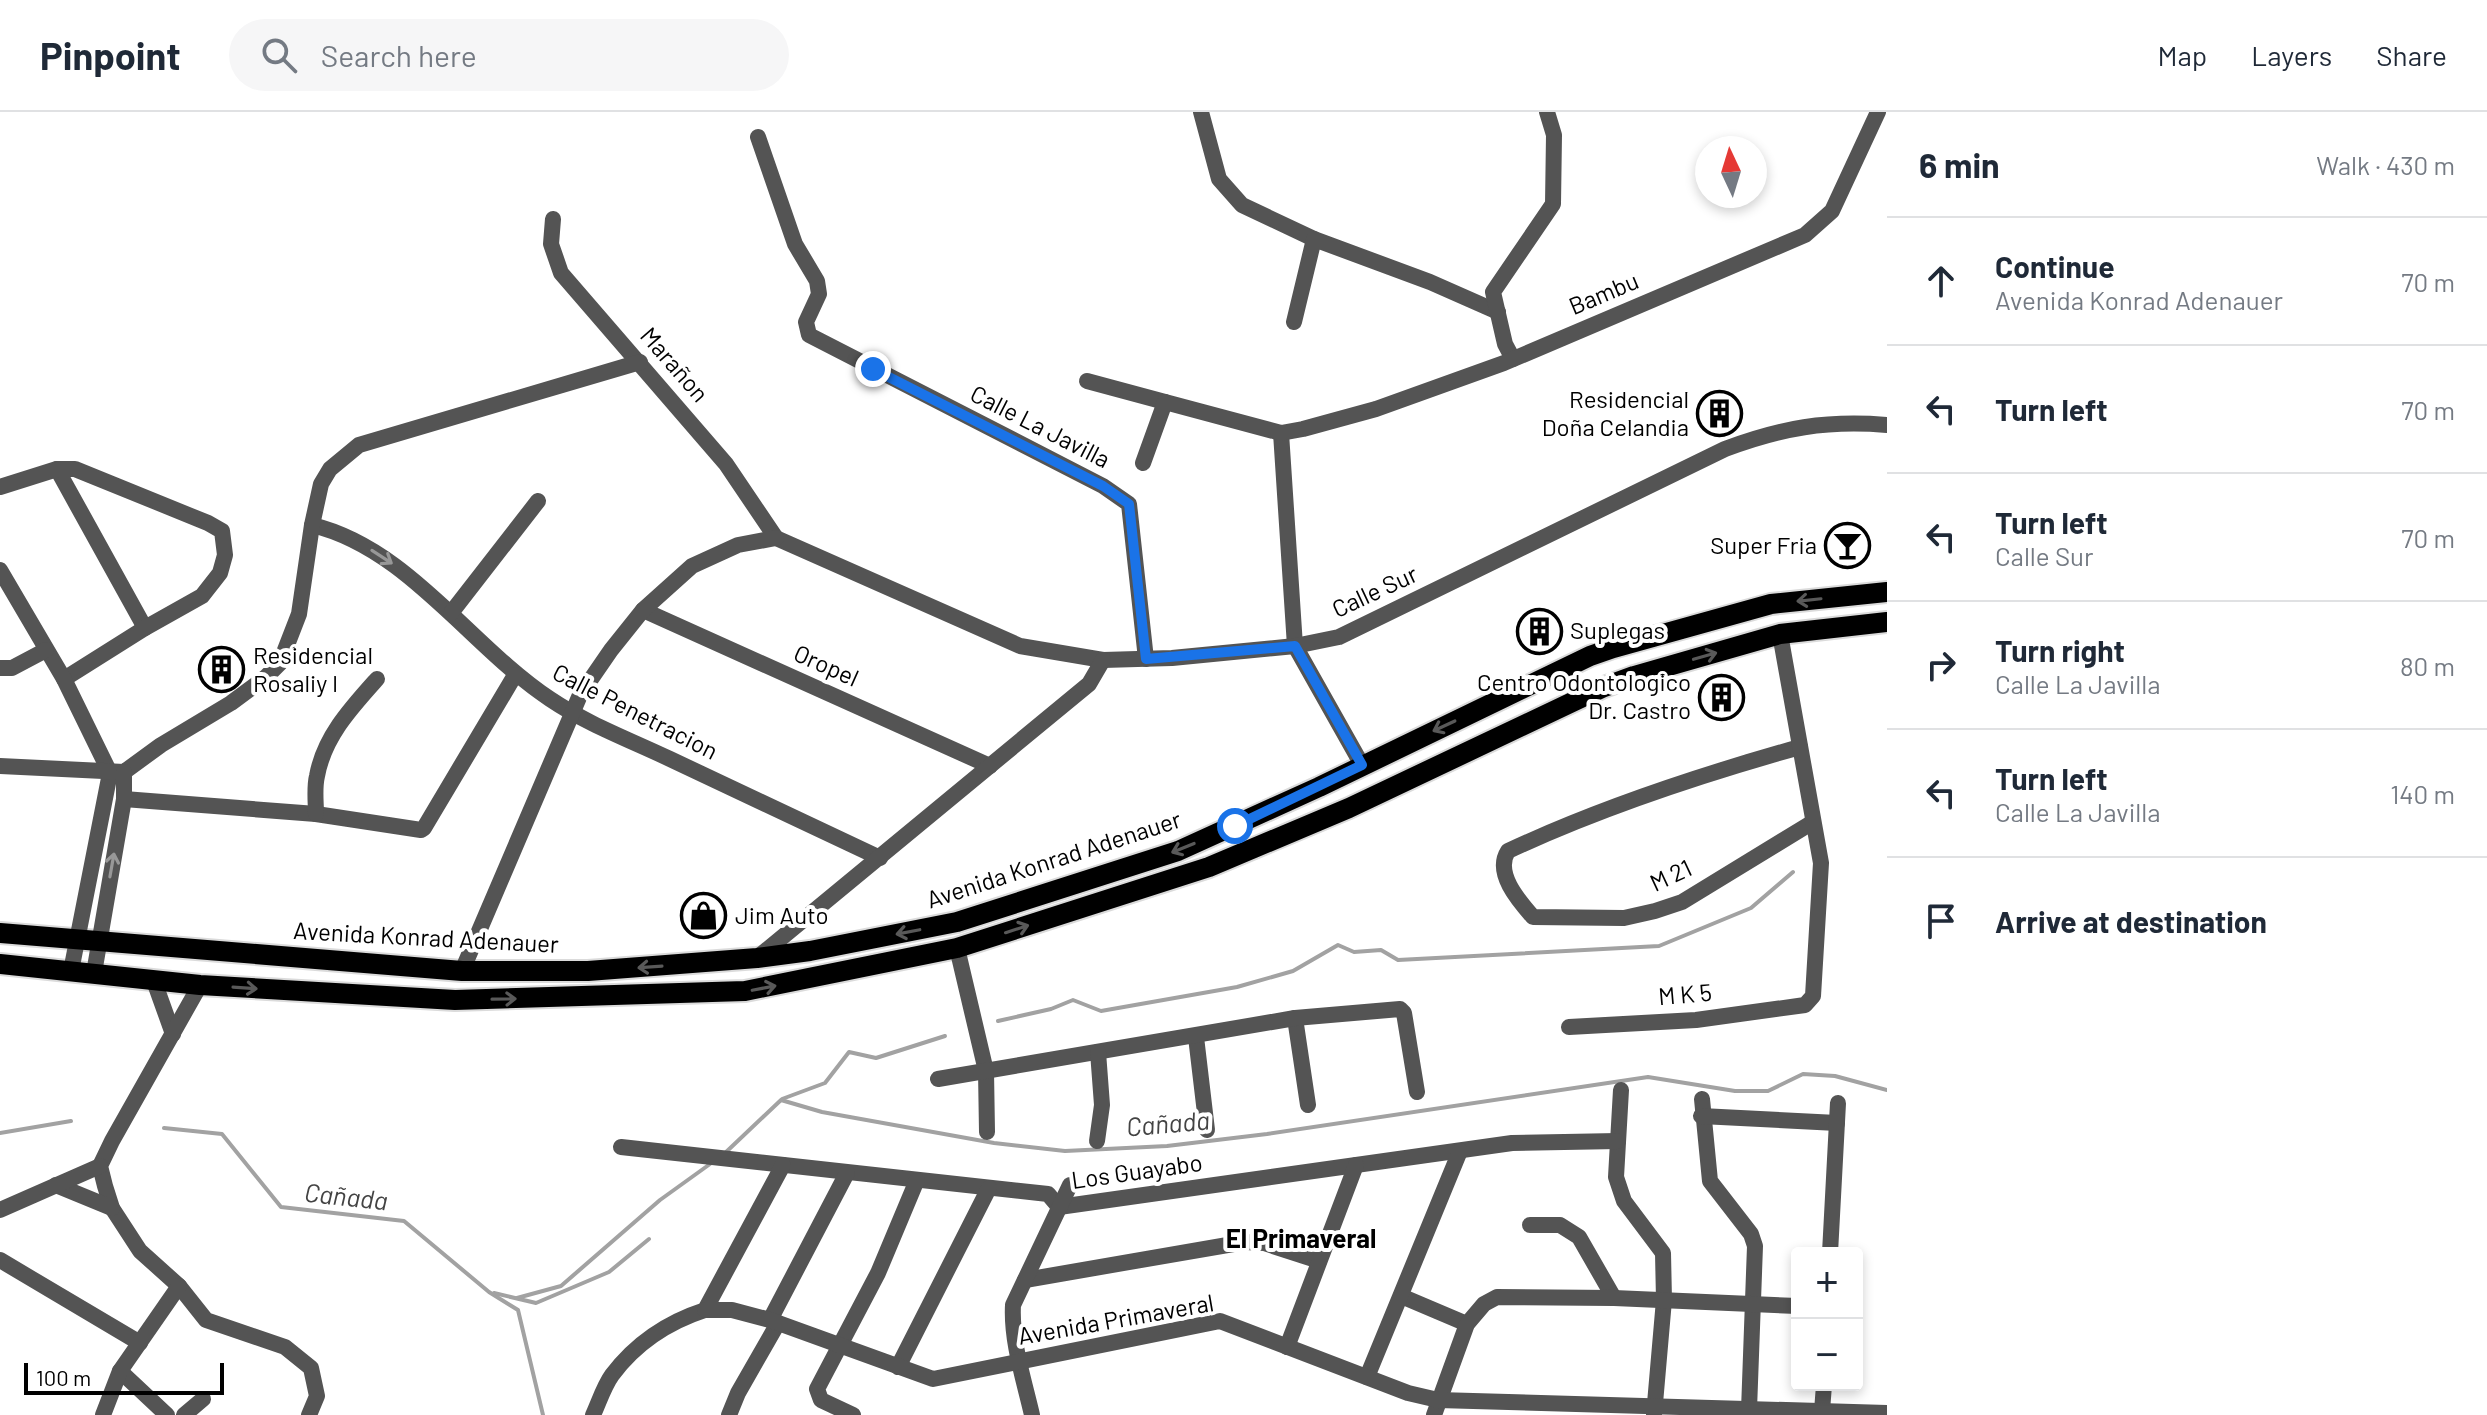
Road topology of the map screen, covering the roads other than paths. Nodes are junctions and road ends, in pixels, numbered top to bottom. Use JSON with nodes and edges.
{"nodes":[{"id":1,"x":1201,"y":112,"type":"edge"},
{"id":2,"x":1547,"y":112,"type":"edge"},
{"id":3,"x":1878,"y":112,"type":"edge"},
{"id":4,"x":758,"y":137,"type":"dead end"},
{"id":5,"x":553,"y":219,"type":"dead end"},
{"id":6,"x":1314,"y":239,"type":"junction"},
{"id":7,"x":1498,"y":312,"type":"junction"},
{"id":8,"x":1294,"y":322,"type":"dead end"},
{"id":9,"x":1513,"y":359,"type":"junction"},
{"id":10,"x":640,"y":362,"type":"junction"},
{"id":11,"x":1087,"y":381,"type":"dead end"},
{"id":12,"x":1165,"y":402,"type":"junction"},
{"id":13,"x":1887,"y":425,"type":"edge"},
{"id":14,"x":1281,"y":433,"type":"junction"},
{"id":15,"x":1143,"y":463,"type":"dead end"},
{"id":16,"x":57,"y":469,"type":"junction"},
{"id":17,"x":0,"y":487,"type":"edge"},
{"id":18,"x":538,"y":501,"type":"dead end"},
{"id":19,"x":312,"y":525,"type":"junction"},
{"id":20,"x":776,"y":538,"type":"junction"},
{"id":21,"x":0,"y":570,"type":"edge"},
{"id":22,"x":1887,"y":592,"type":"edge"},
{"id":23,"x":643,"y":610,"type":"junction"},
{"id":24,"x":451,"y":613,"type":"junction"},
{"id":25,"x":1887,"y":622,"type":"edge"},
{"id":26,"x":145,"y":628,"type":"junction"},
{"id":27,"x":1780,"y":634,"type":"junction"},
{"id":28,"x":1295,"y":646,"type":"junction"},
{"id":29,"x":46,"y":650,"type":"junction"},
{"id":30,"x":1590,"y":656,"type":"junction"},
{"id":31,"x":1146,"y":659,"type":"junction"},
{"id":32,"x":1103,"y":660,"type":"junction"},
{"id":33,"x":0,"y":668,"type":"edge"},
{"id":34,"x":515,"y":675,"type":"junction"},
{"id":35,"x":64,"y":679,"type":"junction"},
{"id":36,"x":377,"y":679,"type":"dead end"},
{"id":37,"x":1604,"y":687,"type":"junction"},
{"id":38,"x":573,"y":713,"type":"junction"},
{"id":39,"x":1800,"y":747,"type":"junction"},
{"id":40,"x":1362,"y":765,"type":"junction"},
{"id":41,"x":0,"y":766,"type":"edge"},
{"id":42,"x":990,"y":766,"type":"junction"},
{"id":43,"x":117,"y":772,"type":"junction"},
{"id":44,"x":124,"y":799,"type":"junction"},
{"id":45,"x":316,"y":814,"type":"junction"},
{"id":46,"x":1813,"y":822,"type":"junction"},
{"id":47,"x":880,"y":858,"type":"junction"},
{"id":48,"x":0,"y":933,"type":"edge"},
{"id":49,"x":76,"y":940,"type":"junction"},
{"id":50,"x":99,"y":942,"type":"junction"},
{"id":51,"x":957,"y":948,"type":"junction"},
{"id":52,"x":757,"y":958,"type":"junction"},
{"id":53,"x":0,"y":964,"type":"edge"},
{"id":54,"x":71,"y":971,"type":"junction"},
{"id":55,"x":462,"y":971,"type":"junction"},
{"id":56,"x":94,"y":973,"type":"junction"},
{"id":57,"x":154,"y":981,"type":"junction"},
{"id":58,"x":200,"y":985,"type":"junction"},
{"id":59,"x":1295,"y":1018,"type":"junction"},
{"id":60,"x":1569,"y":1027,"type":"dead end"},
{"id":61,"x":173,"y":1034,"type":"junction"},
{"id":62,"x":1196,"y":1037,"type":"junction"},
{"id":63,"x":1098,"y":1052,"type":"junction"},
{"id":64,"x":986,"y":1071,"type":"junction"},
{"id":65,"x":938,"y":1079,"type":"dead end"},
{"id":66,"x":1621,"y":1090,"type":"dead end"},
{"id":67,"x":1417,"y":1092,"type":"dead end"},
{"id":68,"x":1838,"y":1103,"type":"dead end"},
{"id":69,"x":1308,"y":1105,"type":"dead end"},
{"id":70,"x":1837,"y":1123,"type":"junction"},
{"id":71,"x":1207,"y":1130,"type":"dead end"},
{"id":72,"x":987,"y":1132,"type":"dead end"},
{"id":73,"x":1097,"y":1141,"type":"dead end"},
{"id":74,"x":1618,"y":1141,"type":"junction"},
{"id":75,"x":621,"y":1147,"type":"dead end"},
{"id":76,"x":1460,"y":1151,"type":"junction"},
{"id":77,"x":783,"y":1165,"type":"junction"},
{"id":78,"x":1356,"y":1165,"type":"junction"},
{"id":79,"x":100,"y":1166,"type":"junction"},
{"id":80,"x":847,"y":1173,"type":"junction"},
{"id":81,"x":917,"y":1180,"type":"junction"},
{"id":82,"x":56,"y":1185,"type":"junction"},
{"id":83,"x":1070,"y":1185,"type":"dead end"},
{"id":84,"x":989,"y":1188,"type":"junction"},
{"id":85,"x":1059,"y":1207,"type":"junction"},
{"id":86,"x":112,"y":1208,"type":"junction"},
{"id":87,"x":0,"y":1210,"type":"edge"},
{"id":88,"x":1530,"y":1225,"type":"dead end"},
{"id":89,"x":1830,"y":1247,"type":"edge"},
{"id":90,"x":0,"y":1260,"type":"edge"},
{"id":91,"x":1319,"y":1261,"type":"junction"},
{"id":92,"x":1025,"y":1280,"type":"junction"},
{"id":93,"x":179,"y":1286,"type":"junction"},
{"id":94,"x":1401,"y":1296,"type":"junction"},
{"id":95,"x":1614,"y":1298,"type":"junction"},
{"id":96,"x":1664,"y":1300,"type":"junction"},
{"id":97,"x":1753,"y":1305,"type":"junction"},
{"id":98,"x":1791,"y":1306,"type":"edge"},
{"id":99,"x":705,"y":1310,"type":"junction"},
{"id":100,"x":774,"y":1322,"type":"junction"},
{"id":101,"x":1467,"y":1324,"type":"junction"},
{"id":102,"x":140,"y":1343,"type":"junction"},
{"id":103,"x":841,"y":1345,"type":"junction"},
{"id":104,"x":1287,"y":1347,"type":"junction"},
{"id":105,"x":1020,"y":1362,"type":"junction"},
{"id":106,"x":898,"y":1367,"type":"junction"},
{"id":107,"x":120,"y":1371,"type":"junction"},
{"id":108,"x":1367,"y":1377,"type":"junction"},
{"id":109,"x":1824,"y":1391,"type":"edge"},
{"id":110,"x":203,"y":1399,"type":"dead end"},
{"id":111,"x":1436,"y":1408,"type":"edge"},
{"id":112,"x":1654,"y":1410,"type":"edge"},
{"id":113,"x":1749,"y":1410,"type":"junction"},
{"id":114,"x":1822,"y":1411,"type":"junction"},
{"id":115,"x":1887,"y":1413,"type":"edge"},
{"id":116,"x":103,"y":1415,"type":"edge"},
{"id":117,"x":167,"y":1415,"type":"edge"},
{"id":118,"x":184,"y":1415,"type":"edge"},
{"id":119,"x":309,"y":1415,"type":"edge"},
{"id":120,"x":593,"y":1415,"type":"edge"},
{"id":121,"x":729,"y":1415,"type":"edge"},
{"id":122,"x":853,"y":1415,"type":"edge"},
{"id":123,"x":1032,"y":1415,"type":"edge"}],
"edges":[{"from":1,"to":6,"type":"street"},
{"from":2,"to":7,"type":"street"},
{"from":3,"to":9,"type":"street","name":"Bambu"},
{"from":4,"to":31,"type":"street","name":"Calle La Javilla"},
{"from":5,"to":10,"type":"street","name":"Marañon"},
{"from":6,"to":7,"type":"street"},
{"from":6,"to":8,"type":"street"},
{"from":7,"to":9,"type":"street"},
{"from":9,"to":14,"type":"street","name":"Bambu"},
{"from":10,"to":19,"type":"street"},
{"from":10,"to":20,"type":"street","name":"Marañon"},
{"from":11,"to":12,"type":"street"},
{"from":12,"to":14,"type":"street"},
{"from":12,"to":15,"type":"street"},
{"from":13,"to":28,"type":"street","name":"Calle Sur"},
{"from":14,"to":28,"type":"street"},
{"from":16,"to":17,"type":"street"},
{"from":16,"to":26,"type":"street"},
{"from":16,"to":26,"type":"street"},
{"from":18,"to":24,"type":"street"},
{"from":19,"to":24,"type":"street","name":"Calle Penetracion","one_way":true},
{"from":19,"to":43,"type":"street"},
{"from":20,"to":23,"type":"street"},
{"from":20,"to":32,"type":"street","name":"Calle Sur"},
{"from":21,"to":29,"type":"street"},
{"from":22,"to":30,"type":"main road","name":"Avenida Konrad Adenauer","one_way":true},
{"from":23,"to":38,"type":"street"},
{"from":23,"to":42,"type":"street","name":"Oropel"},
{"from":24,"to":34,"type":"street","name":"Calle Penetracion"},
{"from":25,"to":27,"type":"main road"},
{"from":26,"to":35,"type":"street"},
{"from":37,"to":27,"type":"main road","one_way":true},
{"from":27,"to":39,"type":"street"},
{"from":28,"to":31,"type":"street","name":"Calle Sur"},
{"from":28,"to":40,"type":"street"},
{"from":29,"to":33,"type":"street"},
{"from":29,"to":35,"type":"street"},
{"from":30,"to":37,"type":"main road"},
{"from":30,"to":40,"type":"main road","name":"Avenida Konrad Adenauer","one_way":true},
{"from":31,"to":32,"type":"street","name":"Calle Sur"},
{"from":32,"to":42,"type":"street"},
{"from":34,"to":38,"type":"street","name":"Calle Penetracion"},
{"from":34,"to":45,"type":"street"},
{"from":35,"to":43,"type":"street"},
{"from":36,"to":45,"type":"street"},
{"from":51,"to":37,"type":"main road","one_way":true},
{"from":38,"to":47,"type":"street","name":"Calle Penetracion"},
{"from":38,"to":55,"type":"street"},
{"from":39,"to":46,"type":"street"},
{"from":39,"to":46,"type":"street","name":"M 21"},
{"from":40,"to":52,"type":"main road","name":"Avenida Konrad Adenauer","one_way":true},
{"from":41,"to":43,"type":"street"},
{"from":42,"to":47,"type":"street"},
{"from":43,"to":44,"type":"street"},
{"from":43,"to":49,"type":"street"},
{"from":44,"to":45,"type":"street"},
{"from":50,"to":44,"type":"street","one_way":true},
{"from":46,"to":60,"type":"street","name":"M K 5"},
{"from":47,"to":52,"type":"street"},
{"from":48,"to":49,"type":"main road","name":"Avenida Konrad Adenauer"},
{"from":49,"to":50,"type":"main road","name":"Avenida Konrad Adenauer"},
{"from":49,"to":54,"type":"street"},
{"from":50,"to":55,"type":"main road","name":"Avenida Konrad Adenauer"},
{"from":50,"to":56,"type":"street"},
{"from":58,"to":51,"type":"main road","one_way":true},
{"from":51,"to":64,"type":"street"},
{"from":52,"to":55,"type":"main road","name":"Avenida Konrad Adenauer","one_way":true},
{"from":53,"to":54,"type":"main road"},
{"from":54,"to":56,"type":"main road"},
{"from":56,"to":57,"type":"main road"},
{"from":57,"to":58,"type":"main road"},
{"from":57,"to":61,"type":"street"},
{"from":58,"to":61,"type":"street"},
{"from":59,"to":62,"type":"street"},
{"from":59,"to":67,"type":"street"},
{"from":59,"to":69,"type":"street"},
{"from":61,"to":79,"type":"street"},
{"from":62,"to":63,"type":"street"},
{"from":62,"to":71,"type":"street"},
{"from":63,"to":64,"type":"street"},
{"from":63,"to":73,"type":"street"},
{"from":64,"to":65,"type":"street"},
{"from":64,"to":72,"type":"street"},
{"from":66,"to":74,"type":"street"},
{"from":68,"to":70,"type":"street"},
{"from":70,"to":89,"type":"street"},
{"from":70,"to":97,"type":"street"},
{"from":74,"to":76,"type":"street","name":"Los Guayabo"},
{"from":74,"to":96,"type":"street"},
{"from":75,"to":77,"type":"street","name":"Los Guayabo"},
{"from":76,"to":78,"type":"street","name":"Los Guayabo"},
{"from":76,"to":94,"type":"street"},
{"from":77,"to":80,"type":"street","name":"Los Guayabo"},
{"from":77,"to":99,"type":"street"},
{"from":78,"to":85,"type":"street","name":"Los Guayabo"},
{"from":78,"to":91,"type":"street"},
{"from":79,"to":82,"type":"street"},
{"from":79,"to":86,"type":"street"},
{"from":80,"to":81,"type":"street","name":"Los Guayabo"},
{"from":80,"to":100,"type":"street"},
{"from":81,"to":84,"type":"street","name":"Los Guayabo"},
{"from":81,"to":103,"type":"street"},
{"from":82,"to":86,"type":"street"},
{"from":82,"to":87,"type":"street"},
{"from":83,"to":85,"type":"street"},
{"from":84,"to":85,"type":"street","name":"Los Guayabo"},
{"from":84,"to":106,"type":"street"},
{"from":85,"to":92,"type":"street"},
{"from":86,"to":93,"type":"street"},
{"from":88,"to":95,"type":"street"},
{"from":90,"to":102,"type":"street"},
{"from":91,"to":92,"type":"street"},
{"from":91,"to":104,"type":"street"},
{"from":92,"to":105,"type":"street"},
{"from":93,"to":102,"type":"street"},
{"from":93,"to":119,"type":"street"},
{"from":94,"to":101,"type":"street"},
{"from":94,"to":108,"type":"street"},
{"from":95,"to":96,"type":"street"},
{"from":95,"to":101,"type":"street"},
{"from":96,"to":97,"type":"street"},
{"from":96,"to":112,"type":"street"},
{"from":97,"to":98,"type":"street"},
{"from":97,"to":113,"type":"street"},
{"from":99,"to":100,"type":"street","name":"Avenida Primaveral"},
{"from":99,"to":120,"type":"street","name":"Avenida Primaveral"},
{"from":100,"to":103,"type":"street","name":"Avenida Primaveral"},
{"from":100,"to":121,"type":"street"},
{"from":101,"to":111,"type":"street"},
{"from":102,"to":107,"type":"street"},
{"from":103,"to":106,"type":"street","name":"Avenida Primaveral"},
{"from":103,"to":122,"type":"street"},
{"from":104,"to":105,"type":"street","name":"Avenida Primaveral"},
{"from":104,"to":108,"type":"street","name":"Avenida Primaveral"},
{"from":105,"to":106,"type":"street","name":"Avenida Primaveral"},
{"from":105,"to":123,"type":"street"},
{"from":107,"to":116,"type":"street"},
{"from":107,"to":117,"type":"street"},
{"from":108,"to":111,"type":"street","name":"Avenida Primaveral"},
{"from":109,"to":114,"type":"street"},
{"from":110,"to":118,"type":"street"},
{"from":111,"to":112,"type":"street","name":"Avenida Primaveral"},
{"from":112,"to":113,"type":"street","name":"Avenida Primaveral"},
{"from":113,"to":114,"type":"street","name":"Avenida Primaveral"},
{"from":114,"to":115,"type":"street","name":"Avenida Primaveral"}]}
